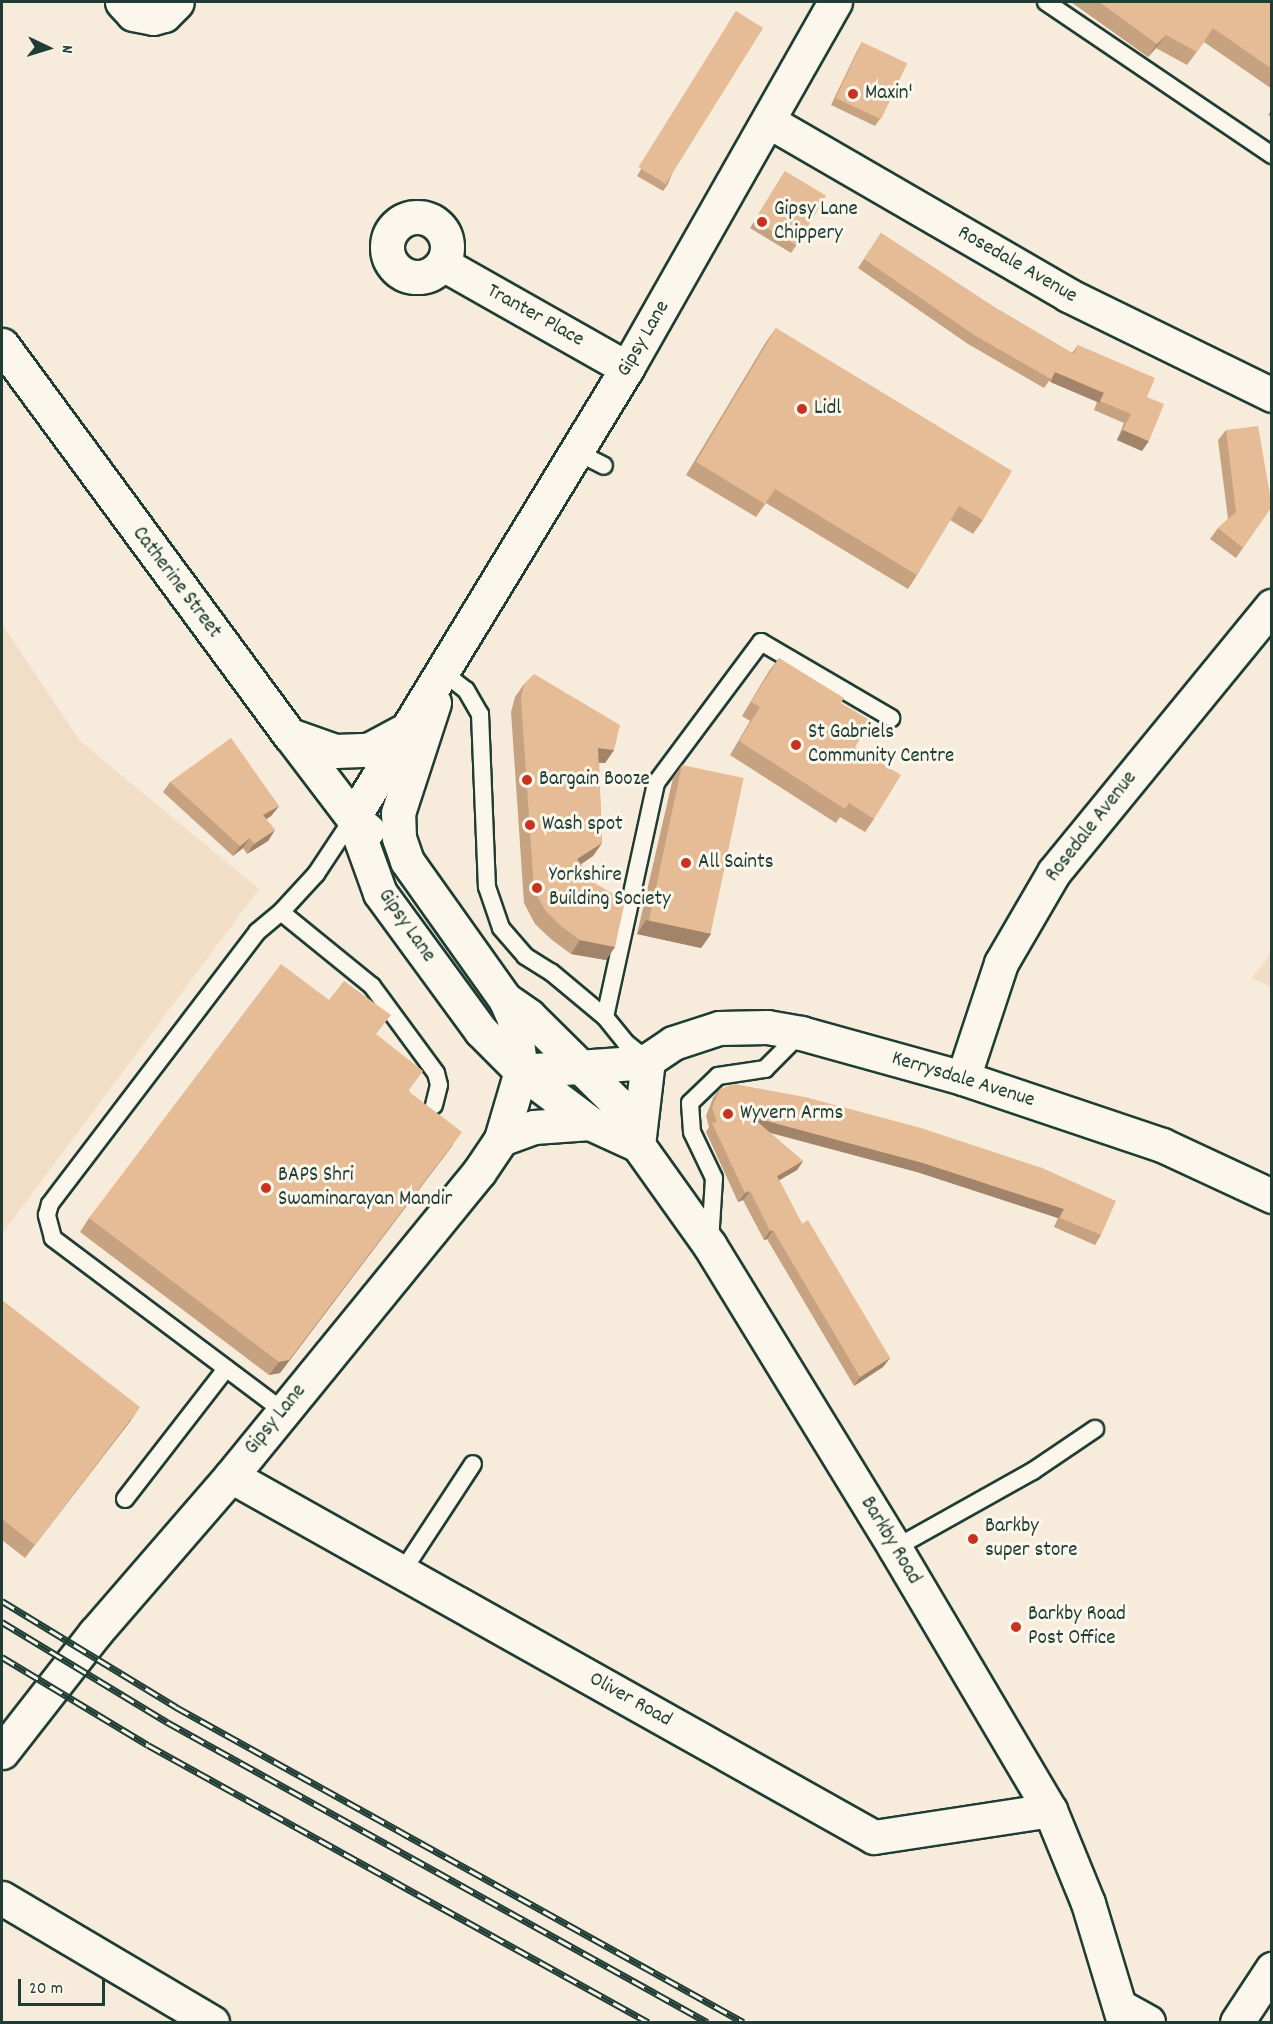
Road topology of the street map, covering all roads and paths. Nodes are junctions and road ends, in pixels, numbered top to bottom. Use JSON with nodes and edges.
{"nodes":[{"id":1,"x":122,"y":2,"type":"edge"},
{"id":2,"x":177,"y":2,"type":"edge"},
{"id":3,"x":835,"y":2,"type":"edge"},
{"id":4,"x":1046,"y":2,"type":"edge"},
{"id":5,"x":770,"y":122,"type":"junction"},
{"id":6,"x":1272,"y":155,"type":"edge"},
{"id":7,"x":443,"y":264,"type":"dead end"},
{"id":8,"x":2,"y":345,"type":"edge"},
{"id":9,"x":627,"y":368,"type":"junction"},
{"id":10,"x":1272,"y":395,"type":"edge"},
{"id":11,"x":1272,"y":606,"type":"edge"},
{"id":12,"x":444,"y":672,"type":"junction"},
{"id":13,"x":891,"y":717,"type":"dead end"},
{"id":14,"x":402,"y":732,"type":"junction"},
{"id":15,"x":290,"y":735,"type":"junction"},
{"id":16,"x":353,"y":818,"type":"junction"},
{"id":17,"x":407,"y":861,"type":"junction"},
{"id":18,"x":281,"y":912,"type":"junction"},
{"id":19,"x":505,"y":999,"type":"junction"},
{"id":20,"x":605,"y":1017,"type":"junction"},
{"id":21,"x":801,"y":1033,"type":"junction"},
{"id":22,"x":648,"y":1060,"type":"junction"},
{"id":23,"x":584,"y":1068,"type":"junction"},
{"id":24,"x":521,"y":1071,"type":"junction"},
{"id":25,"x":963,"y":1078,"type":"junction"},
{"id":26,"x":434,"y":1105,"type":"dead end"},
{"id":27,"x":590,"y":1123,"type":"junction"},
{"id":28,"x":501,"y":1139,"type":"junction"},
{"id":29,"x":638,"y":1145,"type":"junction"},
{"id":30,"x":1272,"y":1196,"type":"edge"},
{"id":31,"x":710,"y":1246,"type":"junction"},
{"id":32,"x":226,"y":1369,"type":"junction"},
{"id":33,"x":283,"y":1412,"type":"junction"},
{"id":34,"x":1095,"y":1429,"type":"dead end"},
{"id":35,"x":472,"y":1464,"type":"dead end"},
{"id":36,"x":231,"y":1476,"type":"junction"},
{"id":37,"x":125,"y":1499,"type":"dead end"},
{"id":38,"x":895,"y":1548,"type":"junction"},
{"id":39,"x":402,"y":1572,"type":"junction"},
{"id":40,"x":2,"y":1752,"type":"edge"},
{"id":41,"x":1050,"y":1810,"type":"junction"},
{"id":42,"x":2,"y":1898,"type":"edge"},
{"id":43,"x":1272,"y":1969,"type":"edge"},
{"id":44,"x":1131,"y":2017,"type":"edge"},
{"id":45,"x":212,"y":2022,"type":"edge"},
{"id":46,"x":1241,"y":2022,"type":"edge"}],
"edges":[{"from":1,"to":2,"type":"street"},
{"from":3,"to":5,"type":"street","name":"Gipsy Lane"},
{"from":4,"to":6,"type":"lane"},
{"from":5,"to":9,"type":"street","name":"Gipsy Lane"},
{"from":5,"to":10,"type":"street","name":"Rosedale Avenue"},
{"from":7,"to":9,"type":"street","name":"Tranter Place"},
{"from":8,"to":15,"type":"street","name":"Catherine Street"},
{"from":9,"to":12,"type":"street","name":"Gipsy Lane"},
{"from":11,"to":25,"type":"street","name":"Rosedale Avenue"},
{"from":12,"to":14,"type":"street","name":"Gipsy Lane"},
{"from":12,"to":17,"type":"street","name":"Gipsy Lane"},
{"from":12,"to":20,"type":"lane"},
{"from":13,"to":20,"type":"lane"},
{"from":14,"to":15,"type":"street"},
{"from":14,"to":16,"type":"street","name":"Gipsy Lane"},
{"from":15,"to":16,"type":"street","name":"Catherine Street"},
{"from":16,"to":17,"type":"street"},
{"from":16,"to":18,"type":"lane"},
{"from":16,"to":24,"type":"street","name":"Gipsy Lane"},
{"from":17,"to":19,"type":"street","name":"Gipsy Lane"},
{"from":18,"to":26,"type":"lane"},
{"from":18,"to":32,"type":"lane"},
{"from":19,"to":23,"type":"street"},
{"from":19,"to":24,"type":"street","name":"Gipsy Lane"},
{"from":20,"to":22,"type":"lane"},
{"from":21,"to":22,"type":"street","name":"Kerrysdale Avenue"},
{"from":21,"to":25,"type":"street","name":"Kerrysdale Avenue"},
{"from":21,"to":31,"type":"lane"},
{"from":22,"to":23,"type":"street","name":"Kerrysdale Avenue"},
{"from":22,"to":29,"type":"street"},
{"from":23,"to":24,"type":"street","name":"Kerrysdale Avenue"},
{"from":23,"to":29,"type":"street"},
{"from":24,"to":27,"type":"street","name":"Barkby Road"},
{"from":24,"to":28,"type":"street","name":"Gipsy Lane"},
{"from":25,"to":30,"type":"street","name":"Kerrysdale Avenue"},
{"from":27,"to":28,"type":"street","name":"Barkby Road"},
{"from":27,"to":29,"type":"street","name":"Barkby Road"},
{"from":28,"to":33,"type":"street","name":"Gipsy Lane"},
{"from":29,"to":31,"type":"street","name":"Barkby Road"},
{"from":31,"to":38,"type":"street","name":"Barkby Road"},
{"from":32,"to":33,"type":"lane"},
{"from":32,"to":37,"type":"lane"},
{"from":33,"to":36,"type":"street","name":"Gipsy Lane"},
{"from":34,"to":38,"type":"lane"},
{"from":35,"to":39,"type":"lane"},
{"from":36,"to":39,"type":"street","name":"Oliver Road"},
{"from":36,"to":40,"type":"street","name":"Gipsy Lane"},
{"from":38,"to":41,"type":"street","name":"Barkby Road"},
{"from":39,"to":41,"type":"street","name":"Oliver Road"},
{"from":41,"to":44,"type":"street","name":"Barkby Road"},
{"from":42,"to":45,"type":"street"},
{"from":43,"to":46,"type":"street"}]}
